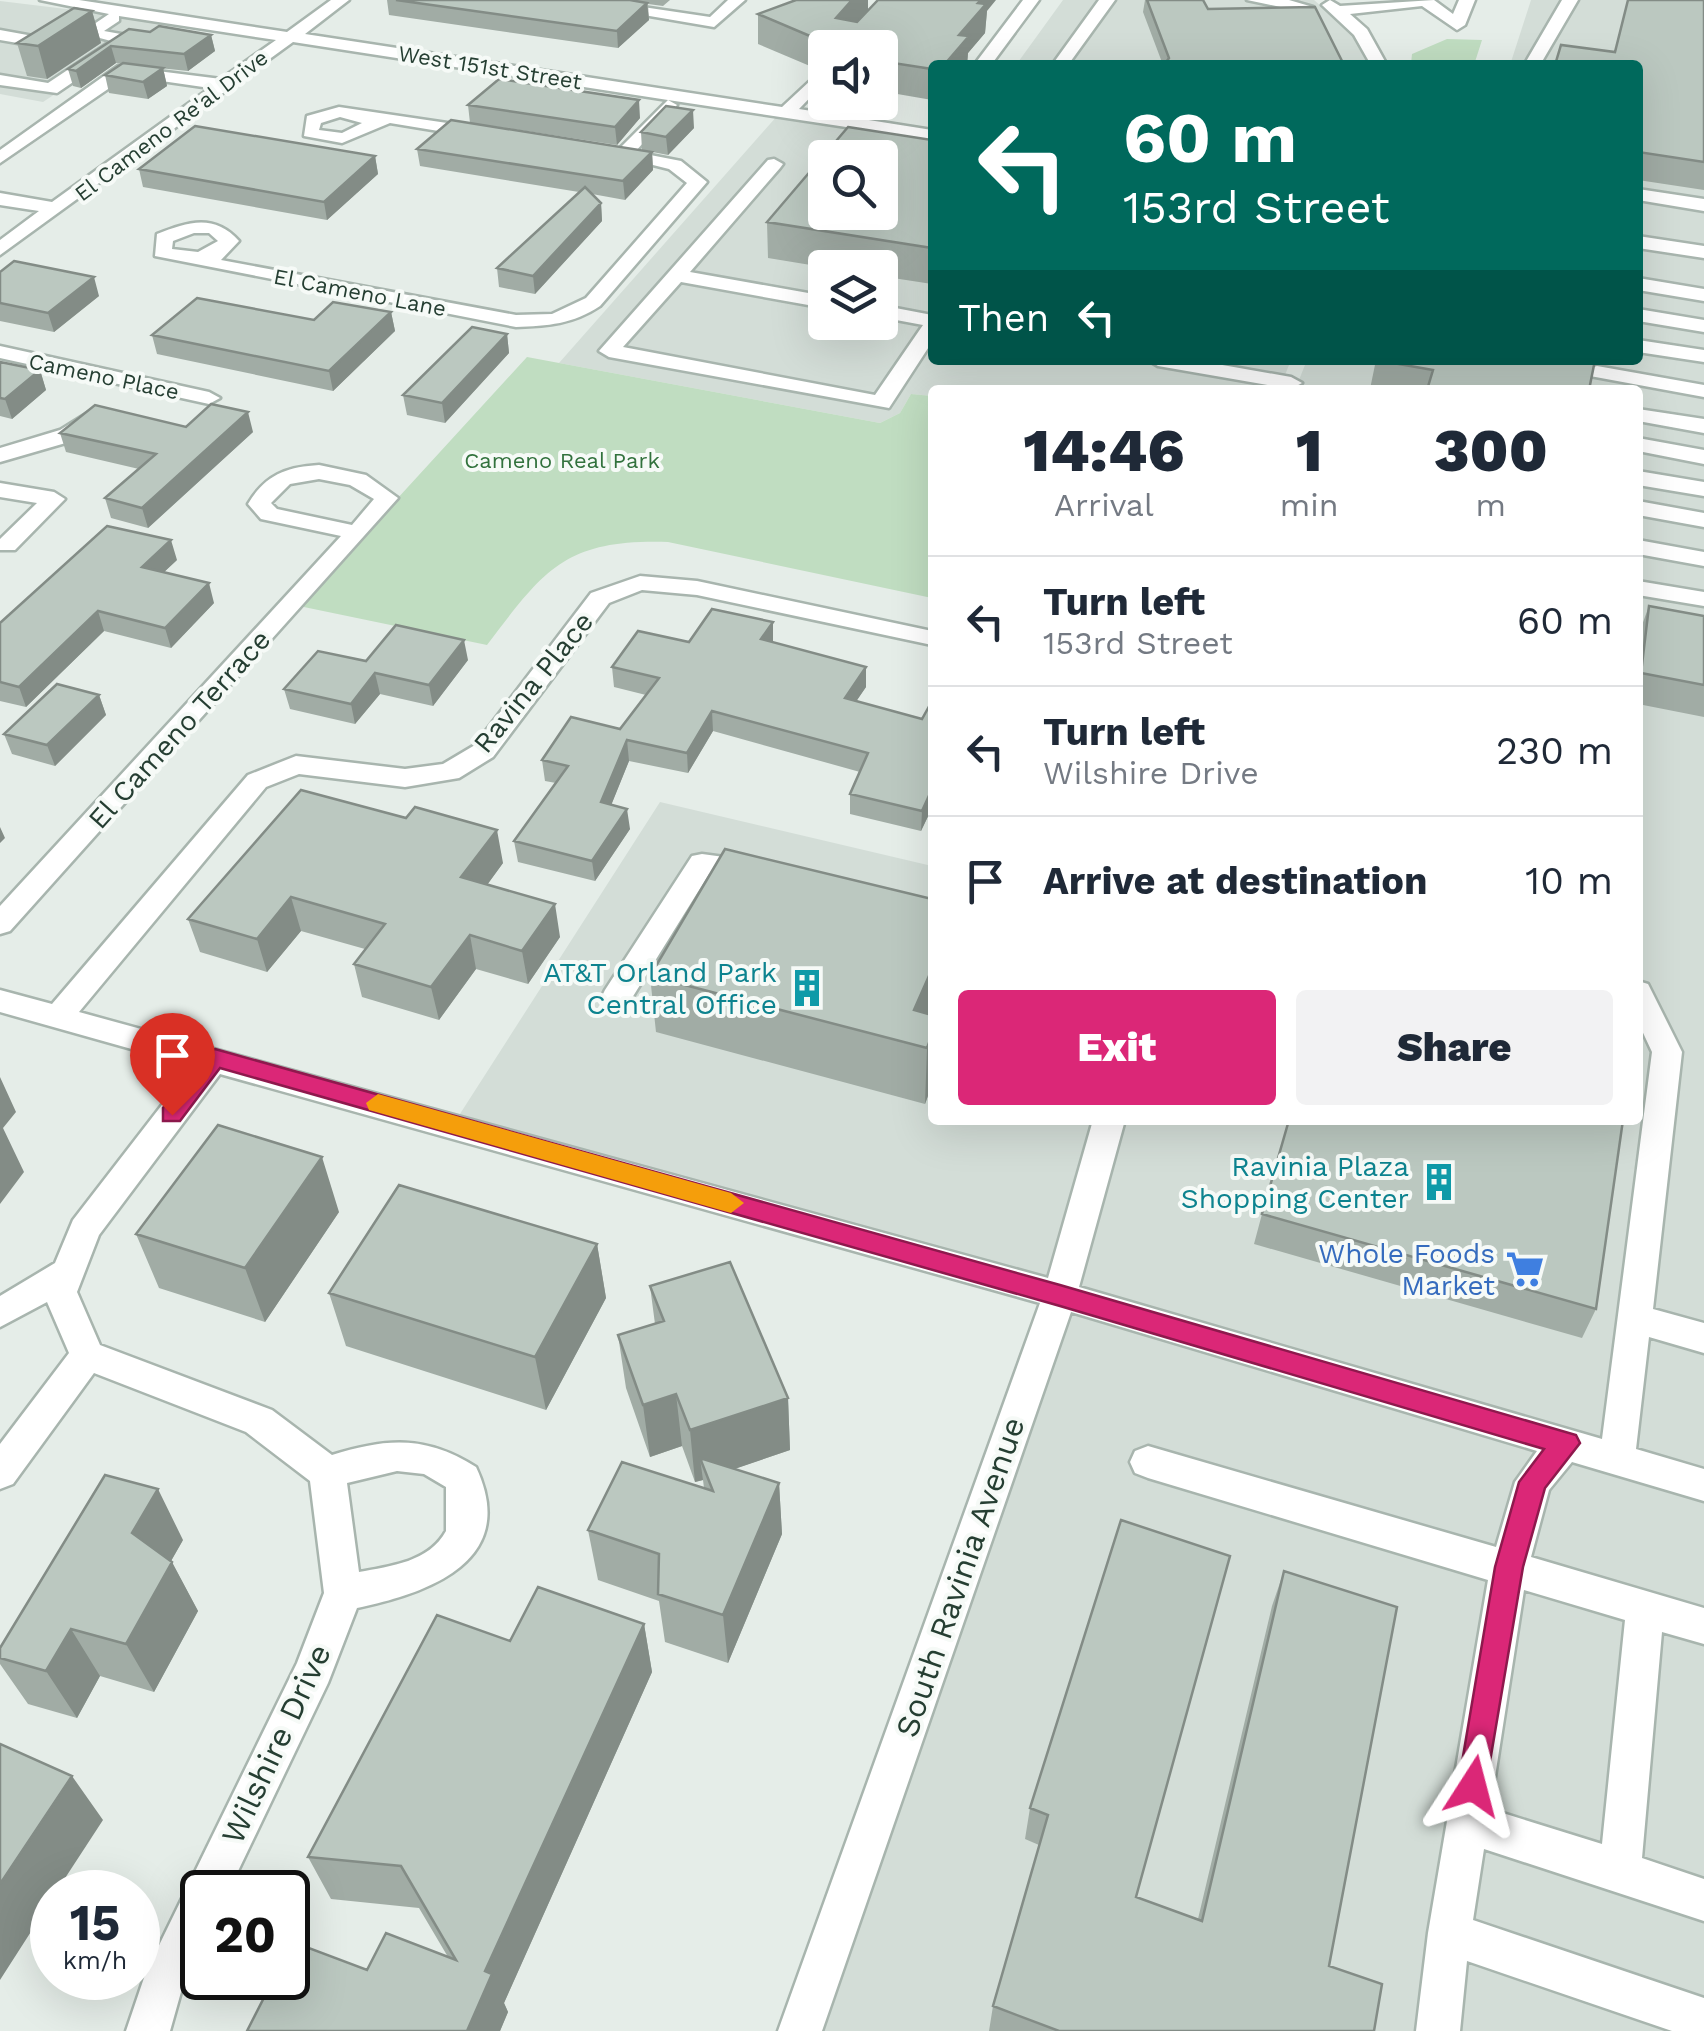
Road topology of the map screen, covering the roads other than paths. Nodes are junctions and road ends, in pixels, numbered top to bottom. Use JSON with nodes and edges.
{"nodes":[{"id":1,"x":48,"y":0,"type":"edge"},
{"id":2,"x":341,"y":0,"type":"edge"},
{"id":3,"x":564,"y":0,"type":"edge"},
{"id":4,"x":737,"y":0,"type":"edge"},
{"id":5,"x":1031,"y":0,"type":"edge"},
{"id":6,"x":1107,"y":0,"type":"edge"},
{"id":7,"x":1254,"y":0,"type":"edge"},
{"id":8,"x":1467,"y":0,"type":"edge"},
{"id":9,"x":1570,"y":0,"type":"edge"},
{"id":10,"x":1425,"y":1,"type":"edge"},
{"id":11,"x":83,"y":2,"type":"edge"},
{"id":12,"x":1330,"y":5,"type":"edge"},
{"id":13,"x":1305,"y":7,"type":"edge"},
{"id":14,"x":124,"y":12,"type":"junction"},
{"id":15,"x":89,"y":33,"type":"junction"},
{"id":16,"x":0,"y":36,"type":"edge"},
{"id":17,"x":290,"y":37,"type":"junction"},
{"id":18,"x":986,"y":60,"type":"edge"},
{"id":19,"x":1064,"y":60,"type":"edge"},
{"id":20,"x":1375,"y":60,"type":"edge"},
{"id":21,"x":1533,"y":60,"type":"edge"},
{"id":22,"x":0,"y":80,"type":"edge"},
{"id":23,"x":224,"y":86,"type":"junction"},
{"id":24,"x":808,"y":90,"type":"edge"},
{"id":25,"x":677,"y":96,"type":"junction"},
{"id":26,"x":787,"y":112,"type":"junction"},
{"id":27,"x":808,"y":115,"type":"edge"},
{"id":28,"x":370,"y":120,"type":"dead end"},
{"id":29,"x":816,"y":120,"type":"edge"},
{"id":30,"x":840,"y":120,"type":"edge"},
{"id":31,"x":928,"y":133,"type":"edge"},
{"id":32,"x":506,"y":137,"type":"edge"},
{"id":33,"x":802,"y":137,"type":"dead end"},
{"id":34,"x":0,"y":158,"type":"edge"},
{"id":35,"x":774,"y":164,"type":"dead end"},
{"id":36,"x":1643,"y":196,"type":"edge"},
{"id":37,"x":0,"y":199,"type":"edge"},
{"id":38,"x":1704,"y":205,"type":"edge"},
{"id":39,"x":57,"y":209,"type":"junction"},
{"id":40,"x":1643,"y":243,"type":"edge"},
{"id":41,"x":0,"y":249,"type":"edge"},
{"id":42,"x":1704,"y":252,"type":"edge"},
{"id":43,"x":208,"y":256,"type":"dead end"},
{"id":44,"x":676,"y":275,"type":"junction"},
{"id":45,"x":1643,"y":285,"type":"edge"},
{"id":46,"x":1704,"y":295,"type":"edge"},
{"id":47,"x":808,"y":299,"type":"edge"},
{"id":48,"x":898,"y":316,"type":"edge"},
{"id":49,"x":1643,"y":316,"type":"edge"},
{"id":50,"x":928,"y":323,"type":"edge"},
{"id":51,"x":1704,"y":326,"type":"edge"},
{"id":52,"x":928,"y":330,"type":"edge"},
{"id":53,"x":1643,"y":347,"type":"edge"},
{"id":54,"x":0,"y":352,"type":"edge"},
{"id":55,"x":1704,"y":356,"type":"edge"},
{"id":56,"x":1182,"y":365,"type":"edge"},
{"id":57,"x":1597,"y":374,"type":"edge"},
{"id":58,"x":1279,"y":385,"type":"edge"},
{"id":59,"x":1704,"y":390,"type":"edge"},
{"id":60,"x":209,"y":398,"type":"dead end"},
{"id":61,"x":99,"y":410,"type":"edge"},
{"id":62,"x":1643,"y":416,"type":"edge"},
{"id":63,"x":1704,"y":426,"type":"edge"},
{"id":64,"x":1643,"y":446,"type":"edge"},
{"id":65,"x":0,"y":455,"type":"edge"},
{"id":66,"x":1704,"y":457,"type":"edge"},
{"id":67,"x":1643,"y":479,"type":"edge"},
{"id":68,"x":1704,"y":489,"type":"edge"},
{"id":69,"x":0,"y":490,"type":"edge"},
{"id":70,"x":1643,"y":509,"type":"edge"},
{"id":71,"x":1704,"y":520,"type":"edge"},
{"id":72,"x":358,"y":533,"type":"junction"},
{"id":73,"x":7,"y":545,"type":"dead end"},
{"id":74,"x":1643,"y":548,"type":"edge"},
{"id":75,"x":1704,"y":559,"type":"edge"},
{"id":76,"x":1643,"y":589,"type":"edge"},
{"id":77,"x":1704,"y":599,"type":"edge"},
{"id":78,"x":928,"y":637,"type":"edge"},
{"id":79,"x":789,"y":877,"type":"edge"},
{"id":80,"x":0,"y":924,"type":"edge"},
{"id":81,"x":616,"y":998,"type":"dead end"},
{"id":82,"x":0,"y":1001,"type":"edge"},
{"id":83,"x":1643,"y":1002,"type":"edge"},
{"id":84,"x":58,"y":1016,"type":"junction"},
{"id":85,"x":215,"y":1058,"type":"junction"},
{"id":86,"x":1107,"y":1125,"type":"edge"},
{"id":87,"x":68,"y":1272,"type":"junction"},
{"id":88,"x":1060,"y":1295,"type":"junction"},
{"id":89,"x":0,"y":1313,"type":"edge"},
{"id":90,"x":1634,"y":1318,"type":"junction"},
{"id":91,"x":1704,"y":1338,"type":"edge"},
{"id":92,"x":87,"y":1355,"type":"junction"},
{"id":93,"x":1566,"y":1443,"type":"junction"},
{"id":94,"x":1618,"y":1460,"type":"junction"},
{"id":95,"x":1148,"y":1462,"type":"dead end"},
{"id":96,"x":0,"y":1473,"type":"edge"},
{"id":97,"x":328,"y":1473,"type":"junction"},
{"id":98,"x":1704,"y":1485,"type":"edge"},
{"id":99,"x":1509,"y":1567,"type":"junction"},
{"id":100,"x":343,"y":1593,"type":"junction"},
{"id":101,"x":1644,"y":1608,"type":"junction"},
{"id":102,"x":1704,"y":1626,"type":"edge"},
{"id":103,"x":1467,"y":1822,"type":"junction"},
{"id":104,"x":217,"y":1870,"type":"edge"},
{"id":105,"x":1620,"y":1871,"type":"junction"},
{"id":106,"x":1704,"y":1900,"type":"edge"},
{"id":107,"x":1449,"y":1933,"type":"junction"},
{"id":108,"x":180,"y":1947,"type":"edge"},
{"id":109,"x":1704,"y":2020,"type":"edge"},
{"id":110,"x":148,"y":2031,"type":"edge"},
{"id":111,"x":800,"y":2031,"type":"edge"},
{"id":112,"x":1438,"y":2031,"type":"edge"}],
"edges":[{"from":1,"to":11,"type":"street","name":"West 151st Street"},
{"from":2,"to":17,"type":"street","name":"El Cameno Re'al Drive"},
{"from":3,"to":4,"type":"street"},
{"from":5,"to":18,"type":"street"},
{"from":6,"to":19,"type":"street"},
{"from":7,"to":13,"type":"street"},
{"from":8,"to":10,"type":"street"},
{"from":9,"to":21,"type":"street"},
{"from":10,"to":12,"type":"street"},
{"from":11,"to":14,"type":"street","name":"West 151st Street"},
{"from":12,"to":20,"type":"street"},
{"from":14,"to":15,"type":"street"},
{"from":14,"to":17,"type":"street","name":"West 151st Street"},
{"from":15,"to":16,"type":"street"},
{"from":15,"to":22,"type":"street"},
{"from":17,"to":23,"type":"street","name":"El Cameno Re'al Drive"},
{"from":17,"to":25,"type":"street","name":"West 151st Street"},
{"from":23,"to":34,"type":"street"},
{"from":23,"to":39,"type":"street","name":"El Cameno Re'al Drive"},
{"from":24,"to":26,"type":"street"},
{"from":25,"to":26,"type":"street","name":"West 151st Street"},
{"from":25,"to":43,"type":"street","name":"El Cameno Lane"},
{"from":26,"to":27,"type":"street","name":"West 151st Street"},
{"from":28,"to":32,"type":"street"},
{"from":29,"to":33,"type":"street"},
{"from":30,"to":31,"type":"street","name":"West 151st Street"},
{"from":35,"to":44,"type":"street"},
{"from":36,"to":38,"type":"street"},
{"from":37,"to":39,"type":"street"},
{"from":39,"to":41,"type":"street","name":"El Cameno Re'al Drive"},
{"from":40,"to":42,"type":"street"},
{"from":44,"to":47,"type":"street"},
{"from":44,"to":52,"type":"street"},
{"from":45,"to":46,"type":"street"},
{"from":48,"to":50,"type":"street"},
{"from":49,"to":51,"type":"street"},
{"from":53,"to":55,"type":"street"},
{"from":54,"to":60,"type":"street","name":"Cameno Place"},
{"from":56,"to":58,"type":"street"},
{"from":57,"to":59,"type":"street"},
{"from":61,"to":65,"type":"street"},
{"from":62,"to":63,"type":"street"},
{"from":64,"to":66,"type":"street"},
{"from":67,"to":68,"type":"street"},
{"from":69,"to":73,"type":"street"},
{"from":70,"to":71,"type":"street"},
{"from":72,"to":72,"type":"street","name":"El Cameno Terrace"},
{"from":72,"to":80,"type":"street","name":"El Cameno Terrace"},
{"from":74,"to":75,"type":"street"},
{"from":76,"to":77,"type":"street"},
{"from":78,"to":84,"type":"street","name":"Ravina Place"},
{"from":79,"to":81,"type":"street"},
{"from":82,"to":84,"type":"street"},
{"from":83,"to":90,"type":"street"},
{"from":84,"to":85,"type":"street"},
{"from":85,"to":87,"type":"street"},
{"from":85,"to":88,"type":"street"},
{"from":86,"to":88,"type":"street","name":"South Ravinia Avenue"},
{"from":87,"to":89,"type":"street"},
{"from":87,"to":92,"type":"street"},
{"from":88,"to":93,"type":"street"},
{"from":88,"to":111,"type":"street","name":"South Ravinia Avenue"},
{"from":90,"to":91,"type":"street"},
{"from":90,"to":94,"type":"street"},
{"from":92,"to":96,"type":"street"},
{"from":92,"to":97,"type":"street"},
{"from":93,"to":94,"type":"street"},
{"from":93,"to":99,"type":"street"},
{"from":94,"to":98,"type":"street"},
{"from":95,"to":99,"type":"street"},
{"from":97,"to":100,"type":"street","name":"Wilshire Drive"},
{"from":97,"to":100,"type":"street"},
{"from":99,"to":101,"type":"street"},
{"from":99,"to":103,"type":"street"},
{"from":100,"to":104,"type":"street","name":"Wilshire Drive"},
{"from":101,"to":102,"type":"street"},
{"from":101,"to":105,"type":"street"},
{"from":103,"to":105,"type":"street"},
{"from":103,"to":107,"type":"street"},
{"from":105,"to":106,"type":"street"},
{"from":107,"to":109,"type":"street"},
{"from":107,"to":112,"type":"street"},
{"from":108,"to":110,"type":"street"}]}
